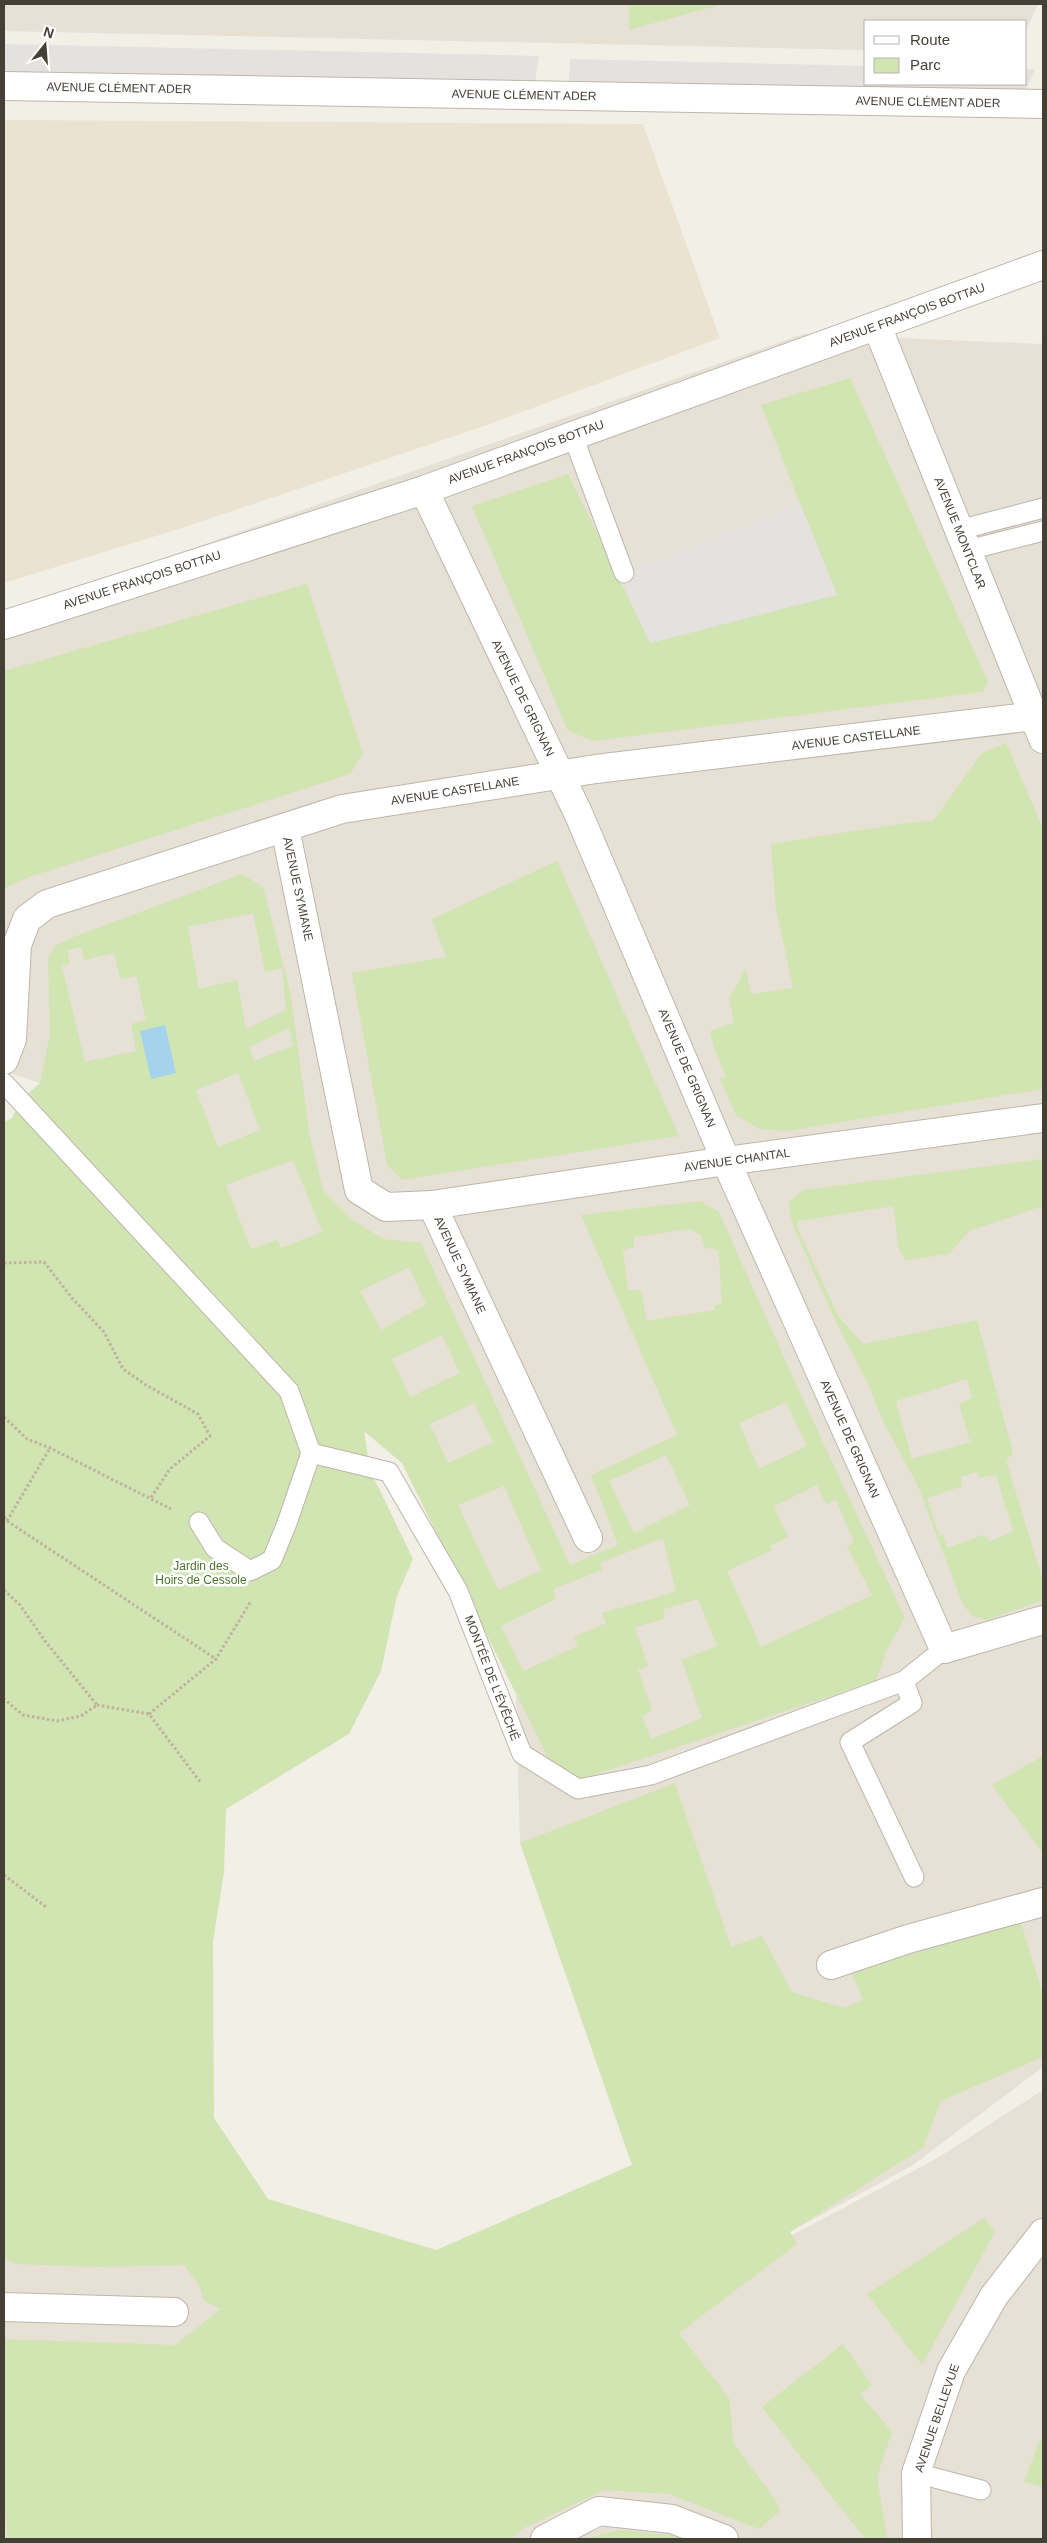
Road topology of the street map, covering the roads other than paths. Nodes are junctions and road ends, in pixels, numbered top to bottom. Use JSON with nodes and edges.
{"nodes":[{"id":1,"x":4,"y":86,"type":"edge"},
{"id":2,"x":1043,"y":104,"type":"edge"},
{"id":3,"x":1043,"y":265,"type":"edge"},
{"id":4,"x":877,"y":326,"type":"junction"},
{"id":5,"x":573,"y":436,"type":"junction"},
{"id":6,"x":424,"y":490,"type":"junction"},
{"id":7,"x":1043,"y":508,"type":"edge"},
{"id":8,"x":1043,"y":531,"type":"edge"},
{"id":9,"x":963,"y":540,"type":"junction"},
{"id":10,"x":624,"y":573,"type":"dead end"},
{"id":11,"x":4,"y":625,"type":"edge"},
{"id":12,"x":1040,"y":724,"type":"edge"},
{"id":13,"x":560,"y":774,"type":"junction"},
{"id":14,"x":285,"y":828,"type":"junction"},
{"id":15,"x":4,"y":1060,"type":"edge"},
{"id":16,"x":4,"y":1083,"type":"edge"},
{"id":17,"x":1043,"y":1118,"type":"edge"},
{"id":18,"x":726,"y":1161,"type":"junction"},
{"id":19,"x":432,"y":1205,"type":"junction"},
{"id":20,"x":311,"y":1453,"type":"junction"},
{"id":21,"x":199,"y":1522,"type":"dead end"},
{"id":22,"x":588,"y":1538,"type":"dead end"},
{"id":23,"x":1043,"y":1620,"type":"edge"},
{"id":24,"x":944,"y":1649,"type":"junction"},
{"id":25,"x":904,"y":1681,"type":"junction"},
{"id":26,"x":914,"y":1877,"type":"dead end"},
{"id":27,"x":1043,"y":1902,"type":"edge"},
{"id":28,"x":831,"y":1965,"type":"dead end"},
{"id":29,"x":1043,"y":2233,"type":"edge"},
{"id":30,"x":4,"y":2308,"type":"edge"},
{"id":31,"x":174,"y":2312,"type":"dead end"},
{"id":32,"x":916,"y":2473,"type":"junction"},
{"id":33,"x":981,"y":2490,"type":"dead end"},
{"id":34,"x":546,"y":2539,"type":"edge"},
{"id":35,"x":724,"y":2539,"type":"edge"},
{"id":36,"x":916,"y":2539,"type":"edge"}],
"edges":[{"from":1,"to":2,"type":"street","name":"AVENUE CLÉMENT ADER"},
{"from":3,"to":4,"type":"street","name":"AVENUE FRANÇOIS BOTTAU"},
{"from":4,"to":5,"type":"street","name":"AVENUE FRANÇOIS BOTTAU"},
{"from":4,"to":9,"type":"street","name":"AVENUE MONTCLAR"},
{"from":5,"to":6,"type":"street","name":"AVENUE FRANÇOIS BOTTAU"},
{"from":5,"to":10,"type":"lane"},
{"from":6,"to":11,"type":"street","name":"AVENUE FRANÇOIS BOTTAU"},
{"from":6,"to":13,"type":"street","name":"AVENUE DE GRIGNAN"},
{"from":7,"to":9,"type":"lane"},
{"from":8,"to":9,"type":"lane"},
{"from":9,"to":12,"type":"street","name":"AVENUE MONTCLAR"},
{"from":12,"to":13,"type":"street","name":"AVENUE CASTELLANE"},
{"from":13,"to":14,"type":"street","name":"AVENUE CASTELLANE"},
{"from":13,"to":18,"type":"street","name":"AVENUE DE GRIGNAN"},
{"from":14,"to":15,"type":"street","name":"AVENUE CASTELLANE"},
{"from":14,"to":19,"type":"street","name":"AVENUE SYMIANE"},
{"from":16,"to":20,"type":"lane"},
{"from":17,"to":18,"type":"street","name":"AVENUE CHANTAL"},
{"from":18,"to":19,"type":"street","name":"AVENUE CHANTAL"},
{"from":18,"to":24,"type":"street","name":"AVENUE DE GRIGNAN"},
{"from":19,"to":22,"type":"street","name":"AVENUE SYMIANE"},
{"from":20,"to":21,"type":"lane"},
{"from":20,"to":25,"type":"lane","name":"MONTÉE DE L'ÉVÊCHÉ"},
{"from":23,"to":24,"type":"street"},
{"from":24,"to":25,"type":"lane","name":"MONTÉE DE L'ÉVÊCHÉ"},
{"from":25,"to":26,"type":"lane"},
{"from":27,"to":28,"type":"street"},
{"from":29,"to":32,"type":"street","name":"AVENUE BELLEVUE"},
{"from":30,"to":31,"type":"street"},
{"from":32,"to":33,"type":"lane"},
{"from":32,"to":36,"type":"street","name":"AVENUE BELLEVUE"},
{"from":34,"to":35,"type":"street"}]}
